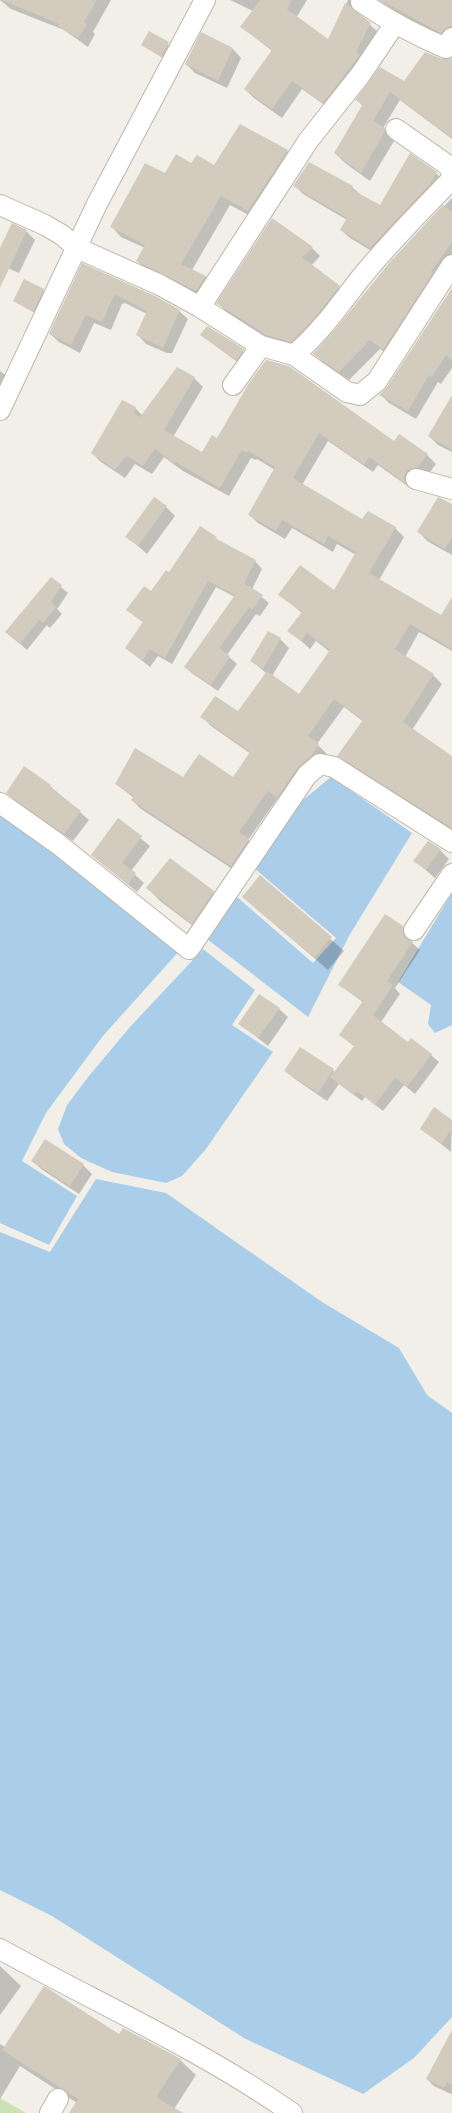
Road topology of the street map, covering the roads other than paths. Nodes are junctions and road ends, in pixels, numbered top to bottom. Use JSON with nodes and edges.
{"nodes":[{"id":1,"x":205,"y":0,"type":"edge"},
{"id":2,"x":360,"y":1,"type":"edge"},
{"id":3,"x":394,"y":25,"type":"junction"},
{"id":4,"x":452,"y":38,"type":"edge"},
{"id":5,"x":396,"y":129,"type":"dead end"},
{"id":6,"x":0,"y":205,"type":"edge"},
{"id":7,"x":77,"y":248,"type":"junction"},
{"id":8,"x":452,"y":265,"type":"edge"},
{"id":9,"x":200,"y":307,"type":"junction"},
{"id":10,"x":261,"y":346,"type":"junction"},
{"id":11,"x":294,"y":355,"type":"junction"},
{"id":12,"x":233,"y":386,"type":"dead end"},
{"id":13,"x":0,"y":410,"type":"edge"},
{"id":14,"x":416,"y":479,"type":"dead end"},
{"id":15,"x":451,"y":486,"type":"edge"},
{"id":16,"x":0,"y":804,"type":"edge"},
{"id":17,"x":452,"y":842,"type":"edge"},
{"id":18,"x":452,"y":874,"type":"edge"},
{"id":19,"x":414,"y":930,"type":"dead end"},
{"id":20,"x":0,"y":1949,"type":"edge"},
{"id":21,"x":292,"y":2113,"type":"edge"}],
"edges":[{"from":1,"to":7,"type":"street"},
{"from":2,"to":3,"type":"street"},
{"from":3,"to":4,"type":"street"},
{"from":3,"to":9,"type":"street"},
{"from":5,"to":11,"type":"street"},
{"from":6,"to":7,"type":"street"},
{"from":7,"to":9,"type":"street"},
{"from":7,"to":13,"type":"street"},
{"from":8,"to":11,"type":"street"},
{"from":9,"to":10,"type":"street"},
{"from":10,"to":11,"type":"street"},
{"from":10,"to":12,"type":"street"},
{"from":14,"to":15,"type":"street"},
{"from":16,"to":17,"type":"street"},
{"from":18,"to":19,"type":"street"},
{"from":20,"to":21,"type":"street"}]}
